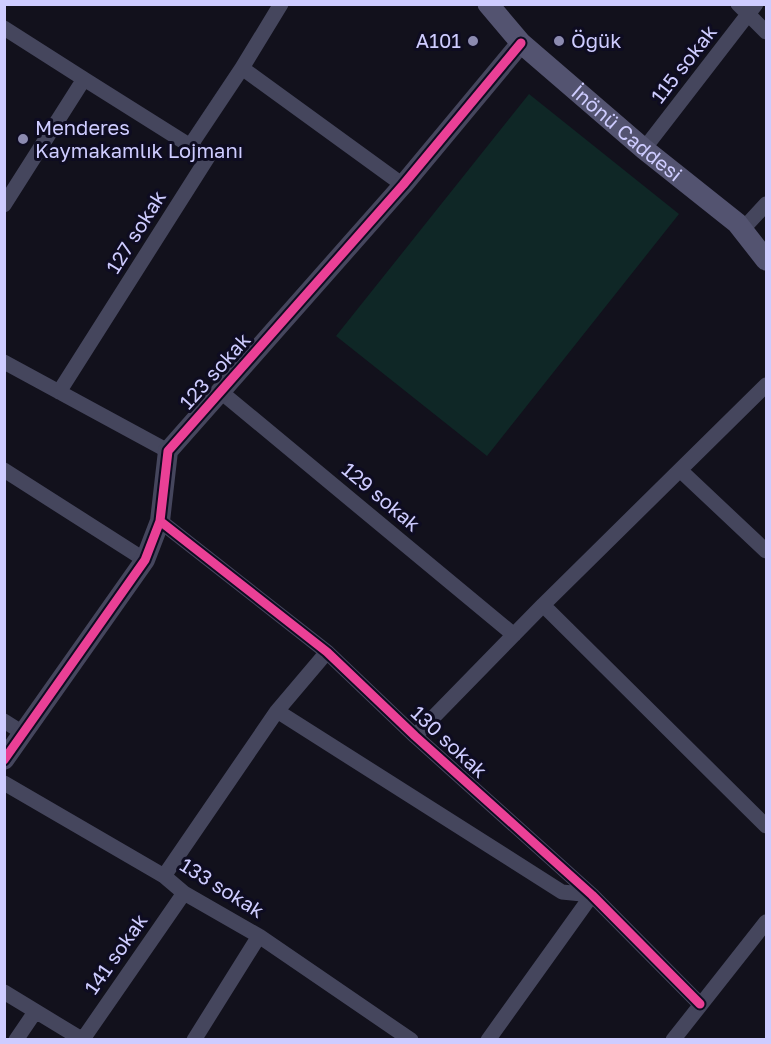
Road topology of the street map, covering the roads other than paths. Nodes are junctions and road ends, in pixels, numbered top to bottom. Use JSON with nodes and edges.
{"nodes":[{"id":1,"x":281,"y":4,"type":"edge"},
{"id":2,"x":488,"y":4,"type":"edge"},
{"id":3,"x":748,"y":8,"type":"edge"},
{"id":4,"x":4,"y":28,"type":"edge"},
{"id":5,"x":766,"y":32,"type":"edge"},
{"id":6,"x":521,"y":43,"type":"junction"},
{"id":7,"x":242,"y":68,"type":"junction"},
{"id":8,"x":84,"y":79,"type":"junction"},
{"id":9,"x":190,"y":146,"type":"junction"},
{"id":10,"x":644,"y":149,"type":"junction"},
{"id":11,"x":403,"y":185,"type":"junction"},
{"id":12,"x":766,"y":204,"type":"edge"},
{"id":13,"x":4,"y":205,"type":"edge"},
{"id":14,"x":742,"y":230,"type":"junction"},
{"id":15,"x":766,"y":260,"type":"edge"},
{"id":16,"x":4,"y":362,"type":"edge"},
{"id":17,"x":766,"y":385,"type":"edge"},
{"id":18,"x":59,"y":392,"type":"junction"},
{"id":19,"x":221,"y":392,"type":"junction"},
{"id":20,"x":168,"y":451,"type":"junction"},
{"id":21,"x":4,"y":470,"type":"edge"},
{"id":22,"x":680,"y":470,"type":"junction"},
{"id":23,"x":160,"y":521,"type":"junction"},
{"id":24,"x":766,"y":551,"type":"edge"},
{"id":25,"x":146,"y":560,"type":"junction"},
{"id":26,"x":543,"y":605,"type":"junction"},
{"id":27,"x":514,"y":635,"type":"junction"},
{"id":28,"x":327,"y":652,"type":"junction"},
{"id":29,"x":277,"y":711,"type":"junction"},
{"id":30,"x":4,"y":721,"type":"edge"},
{"id":31,"x":23,"y":733,"type":"junction"},
{"id":32,"x":415,"y":736,"type":"junction"},
{"id":33,"x":4,"y":760,"type":"edge"},
{"id":34,"x":4,"y":783,"type":"edge"},
{"id":35,"x":766,"y":826,"type":"edge"},
{"id":36,"x":164,"y":876,"type":"junction"},
{"id":37,"x":184,"y":893,"type":"junction"},
{"id":38,"x":592,"y":895,"type":"junction"},
{"id":39,"x":766,"y":922,"type":"edge"},
{"id":40,"x":259,"y":936,"type":"junction"},
{"id":41,"x":4,"y":992,"type":"edge"},
{"id":42,"x":700,"y":1004,"type":"junction"},
{"id":43,"x":35,"y":1012,"type":"junction"},
{"id":44,"x":83,"y":1039,"type":"edge"},
{"id":45,"x":16,"y":1040,"type":"edge"},
{"id":46,"x":194,"y":1040,"type":"edge"},
{"id":47,"x":411,"y":1040,"type":"edge"},
{"id":48,"x":488,"y":1040,"type":"edge"},
{"id":49,"x":673,"y":1040,"type":"edge"}],
"edges":[{"from":1,"to":7,"type":"street"},
{"from":2,"to":6,"type":"main road","name":"İnönü Caddesi"},
{"from":3,"to":5,"type":"street"},
{"from":3,"to":10,"type":"street","name":"115 sokak"},
{"from":4,"to":8,"type":"street","name":"127 sokak"},
{"from":6,"to":10,"type":"main road","name":"İnönü Caddesi"},
{"from":6,"to":11,"type":"street","name":"123 sokak"},
{"from":7,"to":9,"type":"street"},
{"from":7,"to":11,"type":"street"},
{"from":8,"to":9,"type":"street","name":"127 sokak"},
{"from":8,"to":13,"type":"street"},
{"from":9,"to":18,"type":"street","name":"127 sokak"},
{"from":10,"to":14,"type":"main road","name":"İnönü Caddesi"},
{"from":11,"to":19,"type":"street","name":"123 sokak"},
{"from":12,"to":14,"type":"street"},
{"from":14,"to":15,"type":"main road","name":"İnönü Caddesi"},
{"from":16,"to":18,"type":"street"},
{"from":17,"to":22,"type":"street"},
{"from":18,"to":20,"type":"street"},
{"from":19,"to":20,"type":"street","name":"123 sokak"},
{"from":19,"to":27,"type":"street","name":"129 sokak"},
{"from":20,"to":23,"type":"street"},
{"from":21,"to":25,"type":"street"},
{"from":22,"to":24,"type":"street"},
{"from":22,"to":26,"type":"street"},
{"from":23,"to":25,"type":"street"},
{"from":23,"to":28,"type":"street","name":"130 sokak"},
{"from":25,"to":31,"type":"street"},
{"from":26,"to":27,"type":"street"},
{"from":26,"to":35,"type":"street"},
{"from":27,"to":32,"type":"street"},
{"from":28,"to":29,"type":"street"},
{"from":28,"to":32,"type":"street","name":"130 sokak"},
{"from":29,"to":36,"type":"street"},
{"from":29,"to":38,"type":"street"},
{"from":30,"to":31,"type":"street"},
{"from":31,"to":33,"type":"street"},
{"from":32,"to":38,"type":"street","name":"130 sokak"},
{"from":34,"to":36,"type":"street","name":"133 sokak"},
{"from":36,"to":37,"type":"street","name":"133 sokak"},
{"from":37,"to":40,"type":"street","name":"133 sokak"},
{"from":37,"to":44,"type":"street","name":"141 sokak"},
{"from":38,"to":42,"type":"street","name":"130 sokak"},
{"from":38,"to":48,"type":"street"},
{"from":39,"to":42,"type":"street"},
{"from":40,"to":46,"type":"street"},
{"from":40,"to":47,"type":"street","name":"133 sokak"},
{"from":41,"to":43,"type":"street"},
{"from":42,"to":49,"type":"street"},
{"from":43,"to":44,"type":"street"},
{"from":43,"to":45,"type":"street"}]}
